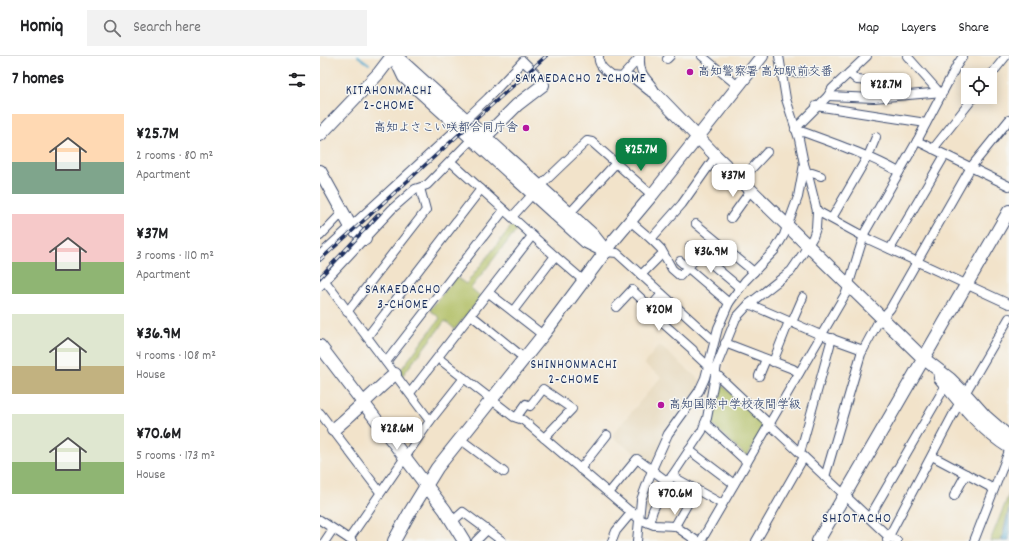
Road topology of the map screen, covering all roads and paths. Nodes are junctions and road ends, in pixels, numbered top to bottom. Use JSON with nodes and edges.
{"nodes":[{"id":1,"x":394,"y":56,"type":"edge"},
{"id":2,"x":599,"y":56,"type":"edge"},
{"id":3,"x":702,"y":56,"type":"edge"},
{"id":4,"x":762,"y":56,"type":"edge"},
{"id":5,"x":779,"y":56,"type":"edge"},
{"id":6,"x":867,"y":56,"type":"edge"},
{"id":7,"x":907,"y":56,"type":"edge"},
{"id":8,"x":963,"y":56,"type":"edge"},
{"id":9,"x":1006,"y":56,"type":"edge"},
{"id":10,"x":640,"y":57,"type":"edge"},
{"id":11,"x":996,"y":68,"type":"edge"},
{"id":12,"x":804,"y":72,"type":"dead end"},
{"id":13,"x":782,"y":73,"type":"junction"},
{"id":14,"x":849,"y":73,"type":"junction"},
{"id":15,"x":622,"y":77,"type":"junction"},
{"id":16,"x":543,"y":85,"type":"joint"},
{"id":17,"x":738,"y":86,"type":"junction"},
{"id":18,"x":941,"y":92,"type":"junction"},
{"id":19,"x":657,"y":95,"type":"junction"},
{"id":20,"x":902,"y":95,"type":"junction"},
{"id":21,"x":828,"y":96,"type":"junction"},
{"id":22,"x":968,"y":104,"type":"edge"},
{"id":23,"x":816,"y":106,"type":"junction"},
{"id":24,"x":1009,"y":120,"type":"edge"},
{"id":25,"x":462,"y":123,"type":"junction"},
{"id":26,"x":926,"y":123,"type":"junction"},
{"id":27,"x":796,"y":129,"type":"junction"},
{"id":28,"x":320,"y":135,"type":"edge"},
{"id":29,"x":478,"y":137,"type":"junction"},
{"id":30,"x":697,"y":137,"type":"junction"},
{"id":31,"x":876,"y":137,"type":"dead end"},
{"id":32,"x":917,"y":142,"type":"junction"},
{"id":33,"x":933,"y":149,"type":"junction"},
{"id":34,"x":767,"y":152,"type":"dead end"},
{"id":35,"x":944,"y":155,"type":"junction"},
{"id":36,"x":716,"y":156,"type":"junction"},
{"id":37,"x":867,"y":156,"type":"junction"},
{"id":38,"x":451,"y":162,"type":"junction"},
{"id":39,"x":616,"y":163,"type":"junction"},
{"id":40,"x":804,"y":164,"type":"junction"},
{"id":41,"x":971,"y":167,"type":"junction"},
{"id":42,"x":900,"y":172,"type":"junction"},
{"id":43,"x":320,"y":173,"type":"edge"},
{"id":44,"x":808,"y":174,"type":"junction"},
{"id":45,"x":821,"y":176,"type":"dead end"},
{"id":46,"x":741,"y":180,"type":"junction"},
{"id":47,"x":1009,"y":186,"type":"edge"},
{"id":48,"x":420,"y":188,"type":"junction"},
{"id":49,"x":481,"y":189,"type":"junction"},
{"id":50,"x":536,"y":190,"type":"junction"},
{"id":51,"x":751,"y":190,"type":"junction"},
{"id":52,"x":652,"y":195,"type":"junction"},
{"id":53,"x":504,"y":210,"type":"junction"},
{"id":54,"x":817,"y":211,"type":"junction"},
{"id":55,"x":1009,"y":211,"type":"edge"},
{"id":56,"x":342,"y":213,"type":"junction"},
{"id":57,"x":569,"y":214,"type":"junction"},
{"id":58,"x":512,"y":217,"type":"junction"},
{"id":59,"x":730,"y":218,"type":"dead end"},
{"id":60,"x":832,"y":218,"type":"junction"},
{"id":61,"x":630,"y":221,"type":"junction"},
{"id":62,"x":696,"y":224,"type":"dead end"},
{"id":63,"x":788,"y":226,"type":"junction"},
{"id":64,"x":350,"y":227,"type":"junction"},
{"id":65,"x":320,"y":236,"type":"edge"},
{"id":66,"x":532,"y":236,"type":"junction"},
{"id":67,"x":864,"y":236,"type":"junction"},
{"id":68,"x":365,"y":239,"type":"junction"},
{"id":69,"x":651,"y":239,"type":"junction"},
{"id":70,"x":808,"y":245,"type":"junction"},
{"id":71,"x":690,"y":246,"type":"dead end"},
{"id":72,"x":890,"y":249,"type":"junction"},
{"id":73,"x":606,"y":252,"type":"junction"},
{"id":74,"x":664,"y":254,"type":"junction"},
{"id":75,"x":700,"y":254,"type":"junction"},
{"id":76,"x":320,"y":255,"type":"edge"},
{"id":77,"x":555,"y":256,"type":"junction"},
{"id":78,"x":680,"y":261,"type":"dead end"},
{"id":79,"x":917,"y":261,"type":"junction"},
{"id":80,"x":688,"y":268,"type":"junction"},
{"id":81,"x":754,"y":272,"type":"junction"},
{"id":82,"x":641,"y":275,"type":"junction"},
{"id":83,"x":584,"y":281,"type":"junction"},
{"id":84,"x":322,"y":283,"type":"edge"},
{"id":85,"x":849,"y":285,"type":"junction"},
{"id":86,"x":966,"y":285,"type":"junction"},
{"id":87,"x":740,"y":288,"type":"junction"},
{"id":88,"x":489,"y":293,"type":"junction"},
{"id":89,"x":662,"y":294,"type":"junction"},
{"id":90,"x":803,"y":297,"type":"dead end"},
{"id":91,"x":729,"y":303,"type":"junction"},
{"id":92,"x":749,"y":304,"type":"junction"},
{"id":93,"x":1009,"y":304,"type":"edge"},
{"id":94,"x":616,"y":307,"type":"dead end"},
{"id":95,"x":650,"y":307,"type":"junction"},
{"id":96,"x":513,"y":311,"type":"junction"},
{"id":97,"x":347,"y":312,"type":"junction"},
{"id":98,"x":471,"y":315,"type":"junction"},
{"id":99,"x":883,"y":318,"type":"junction"},
{"id":100,"x":1009,"y":318,"type":"edge"},
{"id":101,"x":791,"y":322,"type":"junction"},
{"id":102,"x":543,"y":335,"type":"junction"},
{"id":103,"x":822,"y":335,"type":"junction"},
{"id":104,"x":366,"y":337,"type":"junction"},
{"id":105,"x":832,"y":338,"type":"junction"},
{"id":106,"x":714,"y":341,"type":"junction"},
{"id":107,"x":725,"y":343,"type":"junction"},
{"id":108,"x":320,"y":346,"type":"edge"},
{"id":109,"x":863,"y":350,"type":"junction"},
{"id":110,"x":519,"y":354,"type":"dead end"},
{"id":111,"x":438,"y":358,"type":"junction"},
{"id":112,"x":769,"y":360,"type":"junction"},
{"id":113,"x":926,"y":360,"type":"junction"},
{"id":114,"x":386,"y":362,"type":"junction"},
{"id":115,"x":708,"y":366,"type":"junction"},
{"id":116,"x":715,"y":372,"type":"junction"},
{"id":117,"x":799,"y":373,"type":"junction"},
{"id":118,"x":395,"y":374,"type":"junction"},
{"id":119,"x":759,"y":376,"type":"dead end"},
{"id":120,"x":464,"y":378,"type":"junction"},
{"id":121,"x":946,"y":385,"type":"junction"},
{"id":122,"x":410,"y":394,"type":"junction"},
{"id":123,"x":962,"y":398,"type":"junction"},
{"id":124,"x":492,"y":399,"type":"junction"},
{"id":125,"x":364,"y":403,"type":"junction"},
{"id":126,"x":320,"y":413,"type":"edge"},
{"id":127,"x":518,"y":418,"type":"junction"},
{"id":128,"x":430,"y":421,"type":"junction"},
{"id":129,"x":705,"y":423,"type":"junction"},
{"id":130,"x":770,"y":424,"type":"junction"},
{"id":131,"x":333,"y":430,"type":"junction"},
{"id":132,"x":607,"y":435,"type":"dead end"},
{"id":133,"x":1009,"y":437,"type":"edge"},
{"id":134,"x":544,"y":438,"type":"junction"},
{"id":135,"x":460,"y":439,"type":"junction"},
{"id":136,"x":1009,"y":447,"type":"edge"},
{"id":137,"x":689,"y":450,"type":"junction"},
{"id":138,"x":1009,"y":451,"type":"edge"},
{"id":139,"x":802,"y":455,"type":"junction"},
{"id":140,"x":932,"y":456,"type":"junction"},
{"id":141,"x":405,"y":457,"type":"junction"},
{"id":142,"x":747,"y":462,"type":"junction"},
{"id":143,"x":580,"y":469,"type":"junction"},
{"id":144,"x":652,"y":469,"type":"junction"},
{"id":145,"x":504,"y":472,"type":"dead end"},
{"id":146,"x":966,"y":474,"type":"junction"},
{"id":147,"x":825,"y":477,"type":"junction"},
{"id":148,"x":670,"y":479,"type":"junction"},
{"id":149,"x":734,"y":484,"type":"junction"},
{"id":150,"x":426,"y":485,"type":"junction"},
{"id":151,"x":696,"y":489,"type":"junction"},
{"id":152,"x":994,"y":489,"type":"junction"},
{"id":153,"x":380,"y":492,"type":"junction"},
{"id":154,"x":609,"y":494,"type":"junction"},
{"id":155,"x":844,"y":495,"type":"junction"},
{"id":156,"x":954,"y":496,"type":"dead end"},
{"id":157,"x":722,"y":504,"type":"junction"},
{"id":158,"x":632,"y":512,"type":"junction"},
{"id":159,"x":869,"y":518,"type":"junction"},
{"id":160,"x":639,"y":519,"type":"junction"},
{"id":161,"x":320,"y":520,"type":"edge"},
{"id":162,"x":452,"y":521,"type":"junction"},
{"id":163,"x":649,"y":523,"type":"junction"},
{"id":164,"x":675,"y":526,"type":"junction"},
{"id":165,"x":333,"y":529,"type":"junction"},
{"id":166,"x":487,"y":530,"type":"junction"},
{"id":167,"x":351,"y":540,"type":"edge"},
{"id":168,"x":614,"y":540,"type":"edge"},
{"id":169,"x":891,"y":540,"type":"edge"},
{"id":170,"x":325,"y":541,"type":"edge"},
{"id":171,"x":394,"y":541,"type":"edge"},
{"id":172,"x":464,"y":541,"type":"edge"},
{"id":173,"x":476,"y":541,"type":"edge"},
{"id":174,"x":502,"y":541,"type":"edge"},
{"id":175,"x":637,"y":541,"type":"edge"},
{"id":176,"x":697,"y":541,"type":"edge"},
{"id":177,"x":701,"y":541,"type":"edge"},
{"id":178,"x":756,"y":541,"type":"edge"},
{"id":179,"x":818,"y":541,"type":"edge"},
{"id":180,"x":974,"y":541,"type":"edge"}],
"edges":[{"from":1,"to":25,"type":"street"},
{"from":1,"to":28,"type":"street"},
{"from":2,"to":15,"type":"street"},
{"from":3,"to":17,"type":"street"},
{"from":4,"to":17,"type":"street"},
{"from":5,"to":13,"type":"street"},
{"from":6,"to":14,"type":"street"},
{"from":7,"to":18,"type":"street"},
{"from":8,"to":18,"type":"street"},
{"from":9,"to":11,"type":"street"},
{"from":10,"to":15,"type":"street"},
{"from":10,"to":19,"type":"street"},
{"from":12,"to":13,"type":"street"},
{"from":13,"to":27,"type":"street"},
{"from":14,"to":20,"type":"street"},
{"from":14,"to":21,"type":"street"},
{"from":15,"to":19,"type":"street"},
{"from":16,"to":25,"type":"street"},
{"from":16,"to":29,"type":"street"},
{"from":17,"to":30,"type":"street"},
{"from":18,"to":20,"type":"street"},
{"from":18,"to":26,"type":"street"},
{"from":19,"to":30,"type":"street"},
{"from":20,"to":21,"type":"street"},
{"from":21,"to":23,"type":"street"},
{"from":22,"to":33,"type":"street"},
{"from":23,"to":26,"type":"street"},
{"from":23,"to":27,"type":"street"},
{"from":24,"to":41,"type":"street"},
{"from":25,"to":29,"type":"street"},
{"from":25,"to":64,"type":"street"},
{"from":26,"to":32,"type":"street"},
{"from":27,"to":37,"type":"street"},
{"from":27,"to":40,"type":"street"},
{"from":29,"to":38,"type":"street"},
{"from":29,"to":50,"type":"street"},
{"from":30,"to":36,"type":"street"},
{"from":30,"to":52,"type":"street"},
{"from":31,"to":37,"type":"street"},
{"from":32,"to":33,"type":"street"},
{"from":32,"to":42,"type":"street"},
{"from":33,"to":35,"type":"street"},
{"from":34,"to":46,"type":"street"},
{"from":35,"to":41,"type":"street"},
{"from":35,"to":72,"type":"street"},
{"from":36,"to":46,"type":"street"},
{"from":36,"to":69,"type":"street"},
{"from":37,"to":42,"type":"street"},
{"from":37,"to":60,"type":"street"},
{"from":38,"to":48,"type":"street"},
{"from":38,"to":49,"type":"street"},
{"from":39,"to":50,"type":"street"},
{"from":39,"to":52,"type":"street"},
{"from":39,"to":57,"type":"street"},
{"from":40,"to":44,"type":"street"},
{"from":40,"to":63,"type":"street"},
{"from":41,"to":47,"type":"street"},
{"from":41,"to":79,"type":"street"},
{"from":42,"to":67,"type":"street"},
{"from":43,"to":56,"type":"street"},
{"from":44,"to":45,"type":"street"},
{"from":44,"to":54,"type":"street"},
{"from":46,"to":51,"type":"street"},
{"from":48,"to":68,"type":"street"},
{"from":48,"to":97,"type":"street"},
{"from":49,"to":53,"type":"street"},
{"from":49,"to":104,"type":"street"},
{"from":50,"to":57,"type":"street"},
{"from":50,"to":58,"type":"street"},
{"from":50,"to":73,"type":"street"},
{"from":51,"to":59,"type":"street"},
{"from":51,"to":63,"type":"street"},
{"from":52,"to":61,"type":"street"},
{"from":53,"to":58,"type":"street"},
{"from":53,"to":114,"type":"street"},
{"from":54,"to":60,"type":"street"},
{"from":54,"to":70,"type":"street"},
{"from":55,"to":86,"type":"street"},
{"from":56,"to":64,"type":"street"},
{"from":56,"to":65,"type":"street"},
{"from":57,"to":73,"type":"street"},
{"from":58,"to":66,"type":"street"},
{"from":60,"to":67,"type":"street"},
{"from":61,"to":69,"type":"street"},
{"from":61,"to":73,"type":"street"},
{"from":62,"to":81,"type":"street"},
{"from":63,"to":70,"type":"street"},
{"from":63,"to":81,"type":"street"},
{"from":64,"to":68,"type":"street"},
{"from":64,"to":76,"type":"street"},
{"from":66,"to":77,"type":"street"},
{"from":66,"to":88,"type":"street"},
{"from":67,"to":72,"type":"street"},
{"from":67,"to":85,"type":"street"},
{"from":68,"to":84,"type":"street"},
{"from":69,"to":74,"type":"street"},
{"from":70,"to":85,"type":"street"},
{"from":70,"to":92,"type":"street"},
{"from":71,"to":75,"type":"street"},
{"from":72,"to":79,"type":"street"},
{"from":73,"to":82,"type":"street"},
{"from":73,"to":83,"type":"street"},
{"from":74,"to":80,"type":"street"},
{"from":74,"to":82,"type":"street"},
{"from":75,"to":80,"type":"street"},
{"from":75,"to":87,"type":"street"},
{"from":77,"to":83,"type":"street"},
{"from":77,"to":96,"type":"street"},
{"from":78,"to":80,"type":"street"},
{"from":79,"to":86,"type":"street"},
{"from":79,"to":99,"type":"street"},
{"from":80,"to":91,"type":"street"},
{"from":81,"to":87,"type":"street"},
{"from":82,"to":89,"type":"street"},
{"from":83,"to":102,"type":"street"},
{"from":84,"to":97,"type":"street"},
{"from":85,"to":99,"type":"street"},
{"from":85,"to":103,"type":"street"},
{"from":86,"to":93,"type":"street"},
{"from":86,"to":113,"type":"street"},
{"from":87,"to":91,"type":"street"},
{"from":88,"to":96,"type":"street"},
{"from":88,"to":98,"type":"street"},
{"from":89,"to":95,"type":"street"},
{"from":89,"to":106,"type":"street"},
{"from":90,"to":101,"type":"street"},
{"from":91,"to":106,"type":"street"},
{"from":92,"to":101,"type":"street"},
{"from":92,"to":107,"type":"street"},
{"from":94,"to":95,"type":"street"},
{"from":95,"to":115,"type":"street"},
{"from":96,"to":102,"type":"street"},
{"from":97,"to":104,"type":"street"},
{"from":98,"to":110,"type":"street"},
{"from":98,"to":111,"type":"street"},
{"from":99,"to":109,"type":"street"},
{"from":99,"to":113,"type":"street"},
{"from":100,"to":123,"type":"street"},
{"from":101,"to":103,"type":"street"},
{"from":101,"to":112,"type":"street"},
{"from":102,"to":124,"type":"street"},
{"from":103,"to":105,"type":"street"},
{"from":103,"to":117,"type":"street"},
{"from":104,"to":114,"type":"street"},
{"from":105,"to":109,"type":"street"},
{"from":105,"to":139,"type":"street"},
{"from":106,"to":115,"type":"street"},
{"from":107,"to":112,"type":"street"},
{"from":107,"to":116,"type":"street"},
{"from":108,"to":125,"type":"street"},
{"from":109,"to":147,"type":"street"},
{"from":111,"to":120,"type":"street"},
{"from":111,"to":122,"type":"street"},
{"from":112,"to":117,"type":"street"},
{"from":112,"to":119,"type":"street"},
{"from":113,"to":121,"type":"street"},
{"from":113,"to":123,"type":"street"},
{"from":113,"to":155,"type":"street"},
{"from":114,"to":118,"type":"street"},
{"from":115,"to":116,"type":"street"},
{"from":115,"to":144,"type":"street"},
{"from":116,"to":129,"type":"street"},
{"from":116,"to":130,"type":"street"},
{"from":117,"to":130,"type":"street"},
{"from":118,"to":122,"type":"street"},
{"from":118,"to":125,"type":"street"},
{"from":120,"to":124,"type":"street"},
{"from":120,"to":128,"type":"street"},
{"from":121,"to":123,"type":"street"},
{"from":121,"to":159,"type":"street"},
{"from":122,"to":128,"type":"street"},
{"from":123,"to":133,"type":"street"},
{"from":123,"to":136,"type":"street"},
{"from":123,"to":140,"type":"street"},
{"from":124,"to":127,"type":"street"},
{"from":124,"to":135,"type":"street"},
{"from":125,"to":131,"type":"street"},
{"from":125,"to":141,"type":"street"},
{"from":126,"to":131,"type":"street"},
{"from":127,"to":134,"type":"street"},
{"from":127,"to":134,"type":"street"},
{"from":128,"to":141,"type":"street"},
{"from":129,"to":137,"type":"street"},
{"from":129,"to":142,"type":"street"},
{"from":130,"to":139,"type":"street"},
{"from":130,"to":142,"type":"street"},
{"from":131,"to":153,"type":"street"},
{"from":132,"to":143,"type":"street"},
{"from":134,"to":143,"type":"street"},
{"from":135,"to":145,"type":"street"},
{"from":135,"to":150,"type":"street"},
{"from":137,"to":148,"type":"street"},
{"from":137,"to":149,"type":"street"},
{"from":138,"to":152,"type":"street"},
{"from":139,"to":147,"type":"street"},
{"from":139,"to":178,"type":"street"},
{"from":140,"to":146,"type":"street"},
{"from":140,"to":169,"type":"street"},
{"from":141,"to":150,"type":"street"},
{"from":141,"to":153,"type":"street"},
{"from":142,"to":149,"type":"street"},
{"from":143,"to":154,"type":"street"},
{"from":144,"to":148,"type":"street"},
{"from":144,"to":154,"type":"street"},
{"from":144,"to":160,"type":"street"},
{"from":146,"to":152,"type":"street"},
{"from":146,"to":156,"type":"street"},
{"from":147,"to":155,"type":"street"},
{"from":148,"to":151,"type":"street"},
{"from":148,"to":163,"type":"street"},
{"from":149,"to":157,"type":"street"},
{"from":150,"to":162,"type":"street"},
{"from":150,"to":171,"type":"street"},
{"from":151,"to":157,"type":"street"},
{"from":151,"to":164,"type":"street"},
{"from":152,"to":180,"type":"street"},
{"from":153,"to":167,"type":"street"},
{"from":154,"to":158,"type":"street"},
{"from":155,"to":159,"type":"street"},
{"from":155,"to":179,"type":"street"},
{"from":157,"to":177,"type":"street"},
{"from":158,"to":160,"type":"street"},
{"from":158,"to":168,"type":"street"},
{"from":159,"to":169,"type":"street"},
{"from":160,"to":163,"type":"street"},
{"from":160,"to":175,"type":"street"},
{"from":161,"to":165,"type":"street"},
{"from":162,"to":166,"type":"street"},
{"from":162,"to":172,"type":"street"},
{"from":163,"to":164,"type":"street"},
{"from":164,"to":176,"type":"street"},
{"from":165,"to":167,"type":"street"},
{"from":165,"to":170,"type":"street"},
{"from":166,"to":173,"type":"street"},
{"from":166,"to":174,"type":"street"}]}
